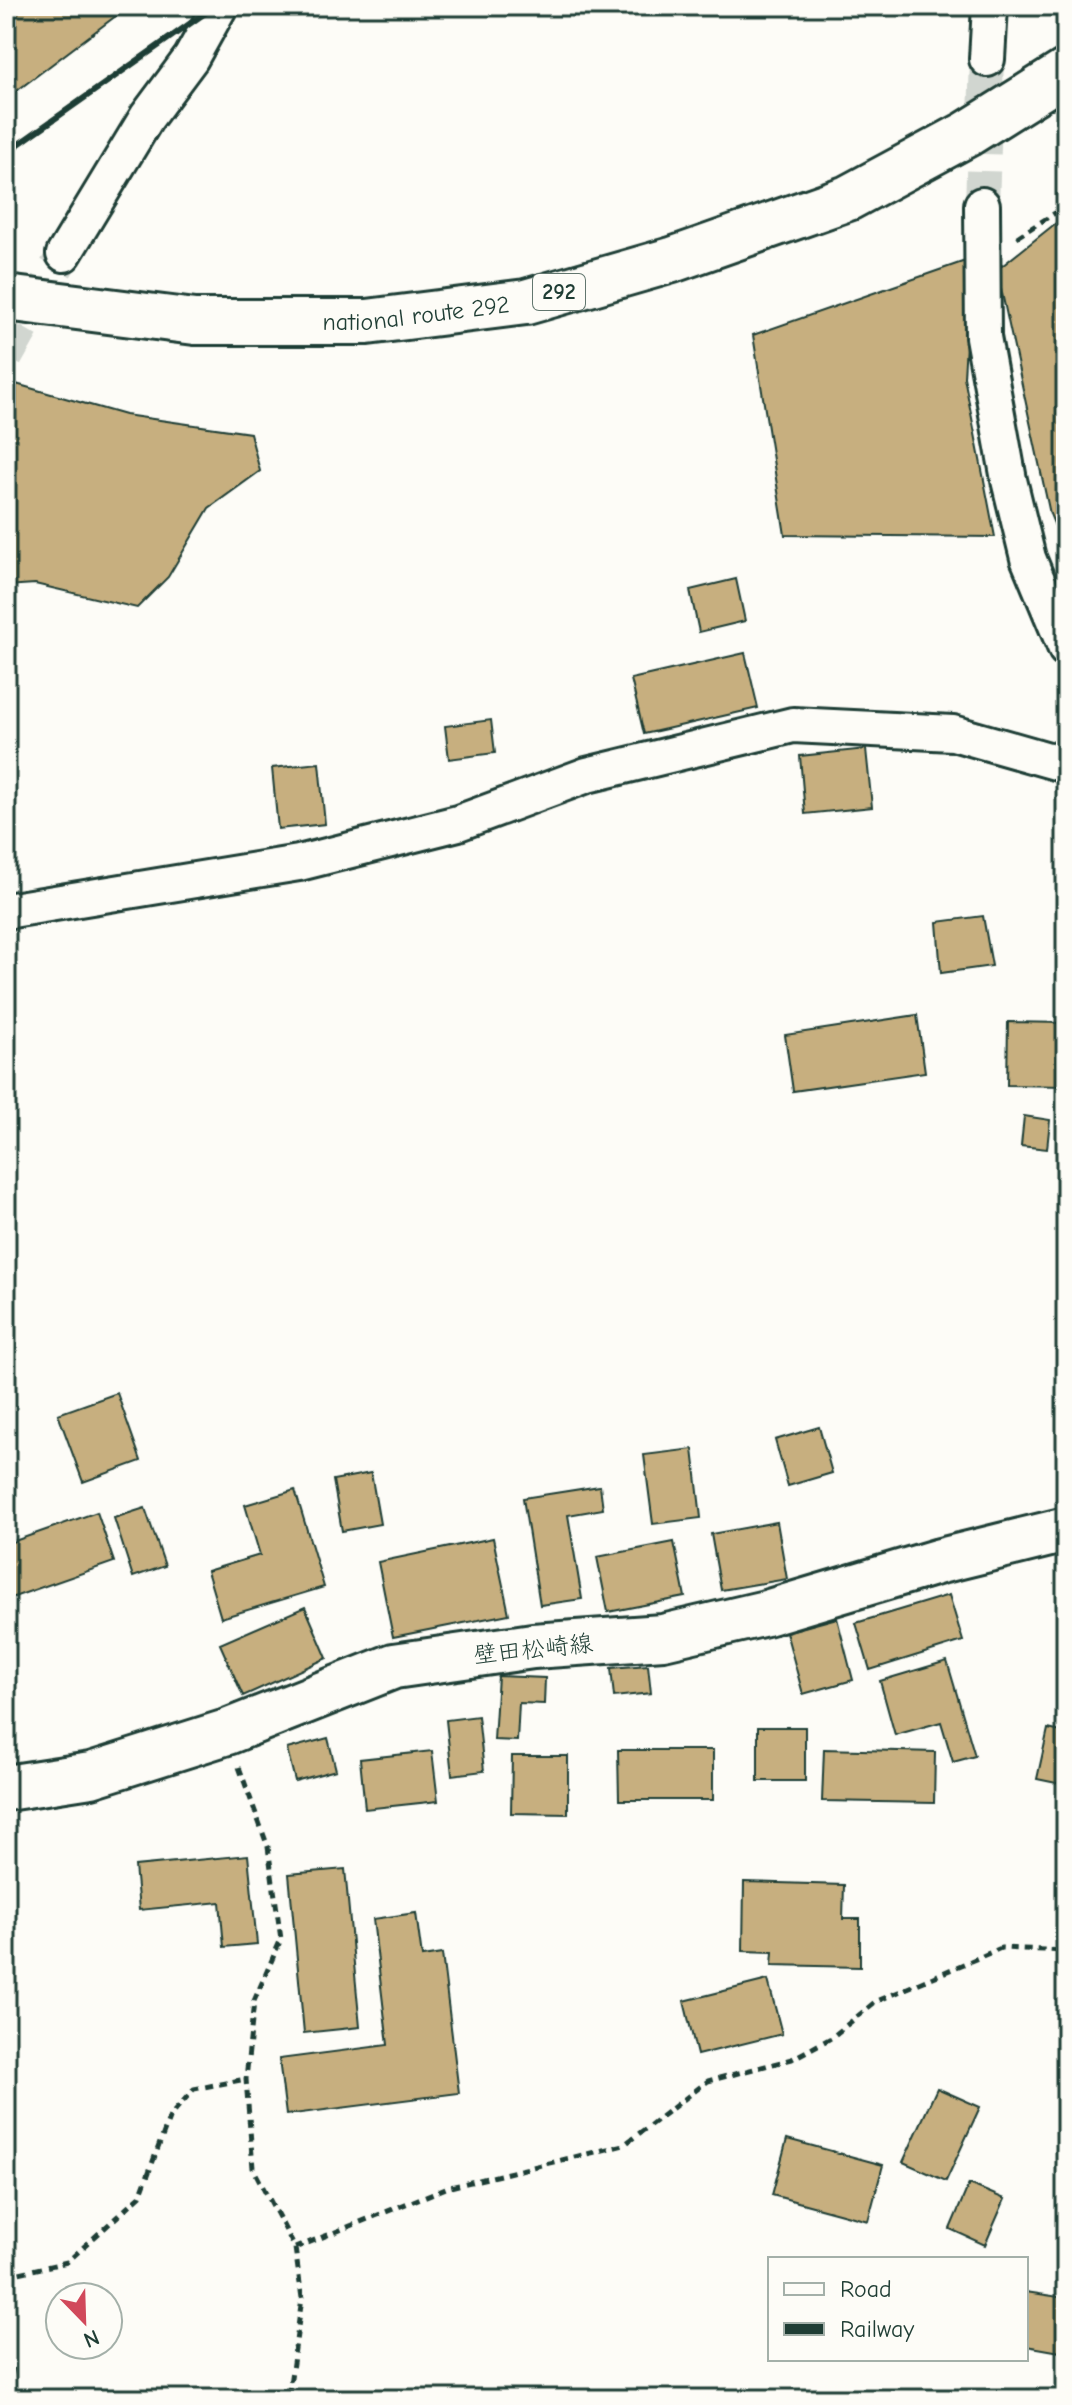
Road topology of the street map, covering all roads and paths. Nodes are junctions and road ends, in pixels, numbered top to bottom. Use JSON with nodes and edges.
{"nodes":[{"id":1,"x":220,"y":6,"type":"edge"},
{"id":2,"x":990,"y":6,"type":"edge"},
{"id":3,"x":987,"y":59,"type":"tunnel mouth"},
{"id":4,"x":1066,"y":72,"type":"edge"},
{"id":5,"x":982,"y":205,"type":"tunnel mouth"},
{"id":6,"x":1066,"y":206,"type":"edge"},
{"id":7,"x":64,"y":254,"type":"tunnel mouth"},
{"id":8,"x":982,"y":260,"type":"junction"},
{"id":9,"x":6,"y":298,"type":"edge"},
{"id":10,"x":1066,"y":649,"type":"edge"},
{"id":11,"x":1066,"y":765,"type":"edge"},
{"id":12,"x":6,"y":911,"type":"edge"},
{"id":13,"x":1066,"y":1530,"type":"edge"},
{"id":14,"x":227,"y":1732,"type":"junction"},
{"id":15,"x":6,"y":1788,"type":"edge"},
{"id":16,"x":1066,"y":1951,"type":"edge"},
{"id":17,"x":246,"y":2079,"type":"junction"},
{"id":18,"x":295,"y":2248,"type":"junction"},
{"id":19,"x":6,"y":2276,"type":"edge"},
{"id":20,"x":288,"y":2399,"type":"edge"}],
"edges":[{"from":1,"to":7,"type":"street"},
{"from":2,"to":3,"type":"street"},
{"from":4,"to":9,"type":"main road","name":"national route 292","number":"292"},
{"from":5,"to":8,"type":"street"},
{"from":6,"to":8,"type":"path"},
{"from":8,"to":10,"type":"street"},
{"from":11,"to":12,"type":"street"},
{"from":13,"to":14,"type":"main road","name":"壁田松崎線"},
{"from":14,"to":15,"type":"main road","name":"壁田松崎線"},
{"from":14,"to":17,"type":"path"},
{"from":16,"to":18,"type":"path"},
{"from":17,"to":18,"type":"path"},
{"from":17,"to":19,"type":"path"},
{"from":18,"to":20,"type":"path"}]}
